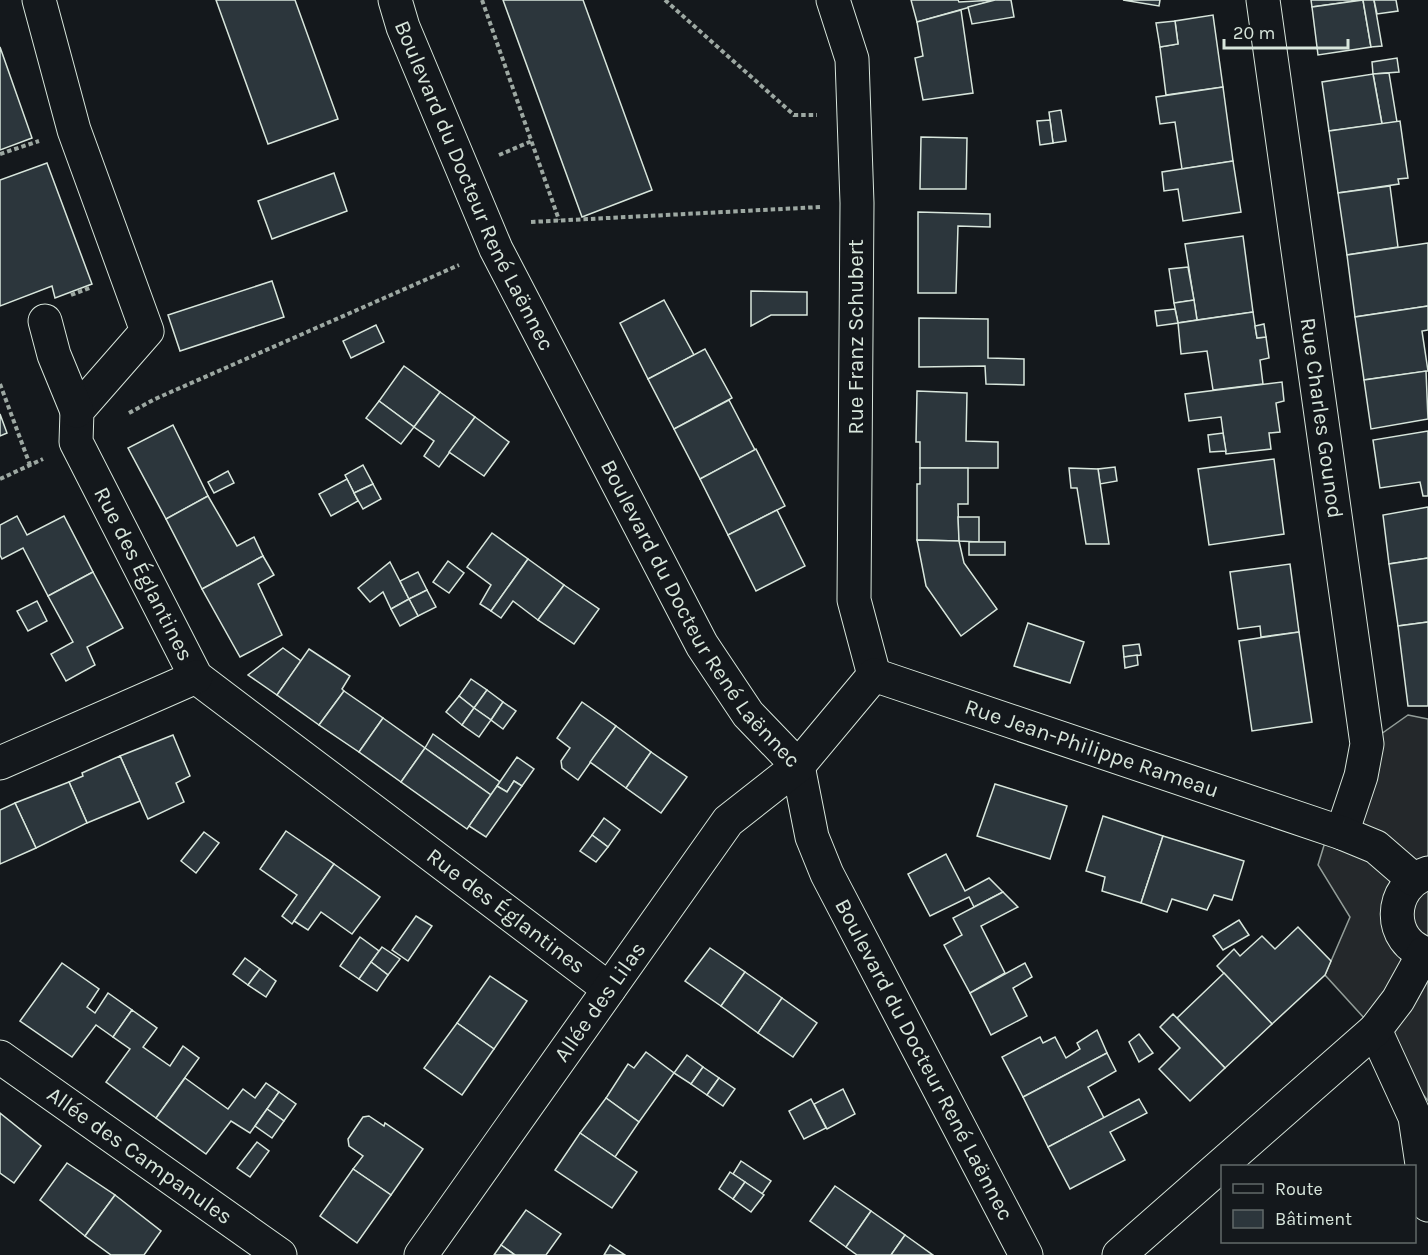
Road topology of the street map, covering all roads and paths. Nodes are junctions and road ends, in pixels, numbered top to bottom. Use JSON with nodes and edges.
{"nodes":[{"id":1,"x":39,"y":0,"type":"edge"},
{"id":2,"x":395,"y":0,"type":"edge"},
{"id":3,"x":483,"y":0,"type":"edge"},
{"id":4,"x":665,"y":0,"type":"edge"},
{"id":5,"x":833,"y":0,"type":"edge"},
{"id":6,"x":1263,"y":0,"type":"edge"},
{"id":7,"x":828,"y":115,"type":"dead end"},
{"id":8,"x":532,"y":141,"type":"junction"},
{"id":9,"x":499,"y":155,"type":"dead end"},
{"id":10,"x":827,"y":206,"type":"dead end"},
{"id":11,"x":560,"y":220,"type":"junction"},
{"id":12,"x":531,"y":222,"type":"dead end"},
{"id":13,"x":459,"y":266,"type":"dead end"},
{"id":14,"x":45,"y":321,"type":"dead end"},
{"id":15,"x":0,"y":384,"type":"edge"},
{"id":16,"x":77,"y":411,"type":"junction"},
{"id":17,"x":127,"y":414,"type":"dead end"},
{"id":18,"x":48,"y":456,"type":"dead end"},
{"id":19,"x":30,"y":465,"type":"junction"},
{"id":20,"x":0,"y":479,"type":"edge"},
{"id":21,"x":874,"y":675,"type":"junction"},
{"id":22,"x":196,"y":677,"type":"junction"},
{"id":23,"x":0,"y":763,"type":"edge"},
{"id":24,"x":798,"y":766,"type":"junction"},
{"id":25,"x":1342,"y":833,"type":"junction"},
{"id":26,"x":1420,"y":876,"type":"edge"},
{"id":27,"x":1426,"y":954,"type":"edge"},
{"id":28,"x":609,"y":989,"type":"junction"},
{"id":29,"x":1375,"y":1030,"type":"junction"},
{"id":30,"x":0,"y":1057,"type":"edge"},
{"id":31,"x":1221,"y":1165,"type":"edge"},
{"id":32,"x":1221,"y":1165,"type":"edge"},
{"id":33,"x":1428,"y":1205,"type":"edge"},
{"id":34,"x":280,"y":1255,"type":"edge"},
{"id":35,"x":421,"y":1255,"type":"edge"},
{"id":36,"x":1026,"y":1255,"type":"edge"},
{"id":37,"x":1119,"y":1255,"type":"edge"}],
"edges":[{"from":1,"to":16,"type":"street"},
{"from":2,"to":24,"type":"street","name":"Boulevard du Docteur René Laënnec"},
{"from":3,"to":8,"type":"path"},
{"from":4,"to":7,"type":"path"},
{"from":5,"to":21,"type":"street","name":"Rue Franz Schubert"},
{"from":6,"to":25,"type":"street","name":"Rue Charles Gounod"},
{"from":8,"to":9,"type":"path"},
{"from":8,"to":11,"type":"path"},
{"from":10,"to":11,"type":"path"},
{"from":11,"to":12,"type":"path"},
{"from":13,"to":17,"type":"path"},
{"from":14,"to":16,"type":"street"},
{"from":15,"to":19,"type":"path"},
{"from":16,"to":22,"type":"street","name":"Rue des Églantines"},
{"from":18,"to":19,"type":"path"},
{"from":19,"to":20,"type":"path"},
{"from":21,"to":24,"type":"street"},
{"from":21,"to":25,"type":"street","name":"Rue Jean-Philippe Rameau"},
{"from":22,"to":23,"type":"street"},
{"from":22,"to":28,"type":"street","name":"Rue des Églantines"},
{"from":24,"to":28,"type":"street","name":"Allée des Lilas"},
{"from":24,"to":36,"type":"street","name":"Boulevard du Docteur René Laënnec"},
{"from":25,"to":26,"type":"street","name":"Rue Jean-Philippe Rameau"},
{"from":26,"to":27,"type":"street"},
{"from":27,"to":29,"type":"street"},
{"from":28,"to":35,"type":"street","name":"Allée des Lilas"},
{"from":29,"to":31,"type":"street"},
{"from":29,"to":33,"type":"street"},
{"from":30,"to":34,"type":"street","name":"Allée des Campanules"},
{"from":32,"to":37,"type":"street"}]}
